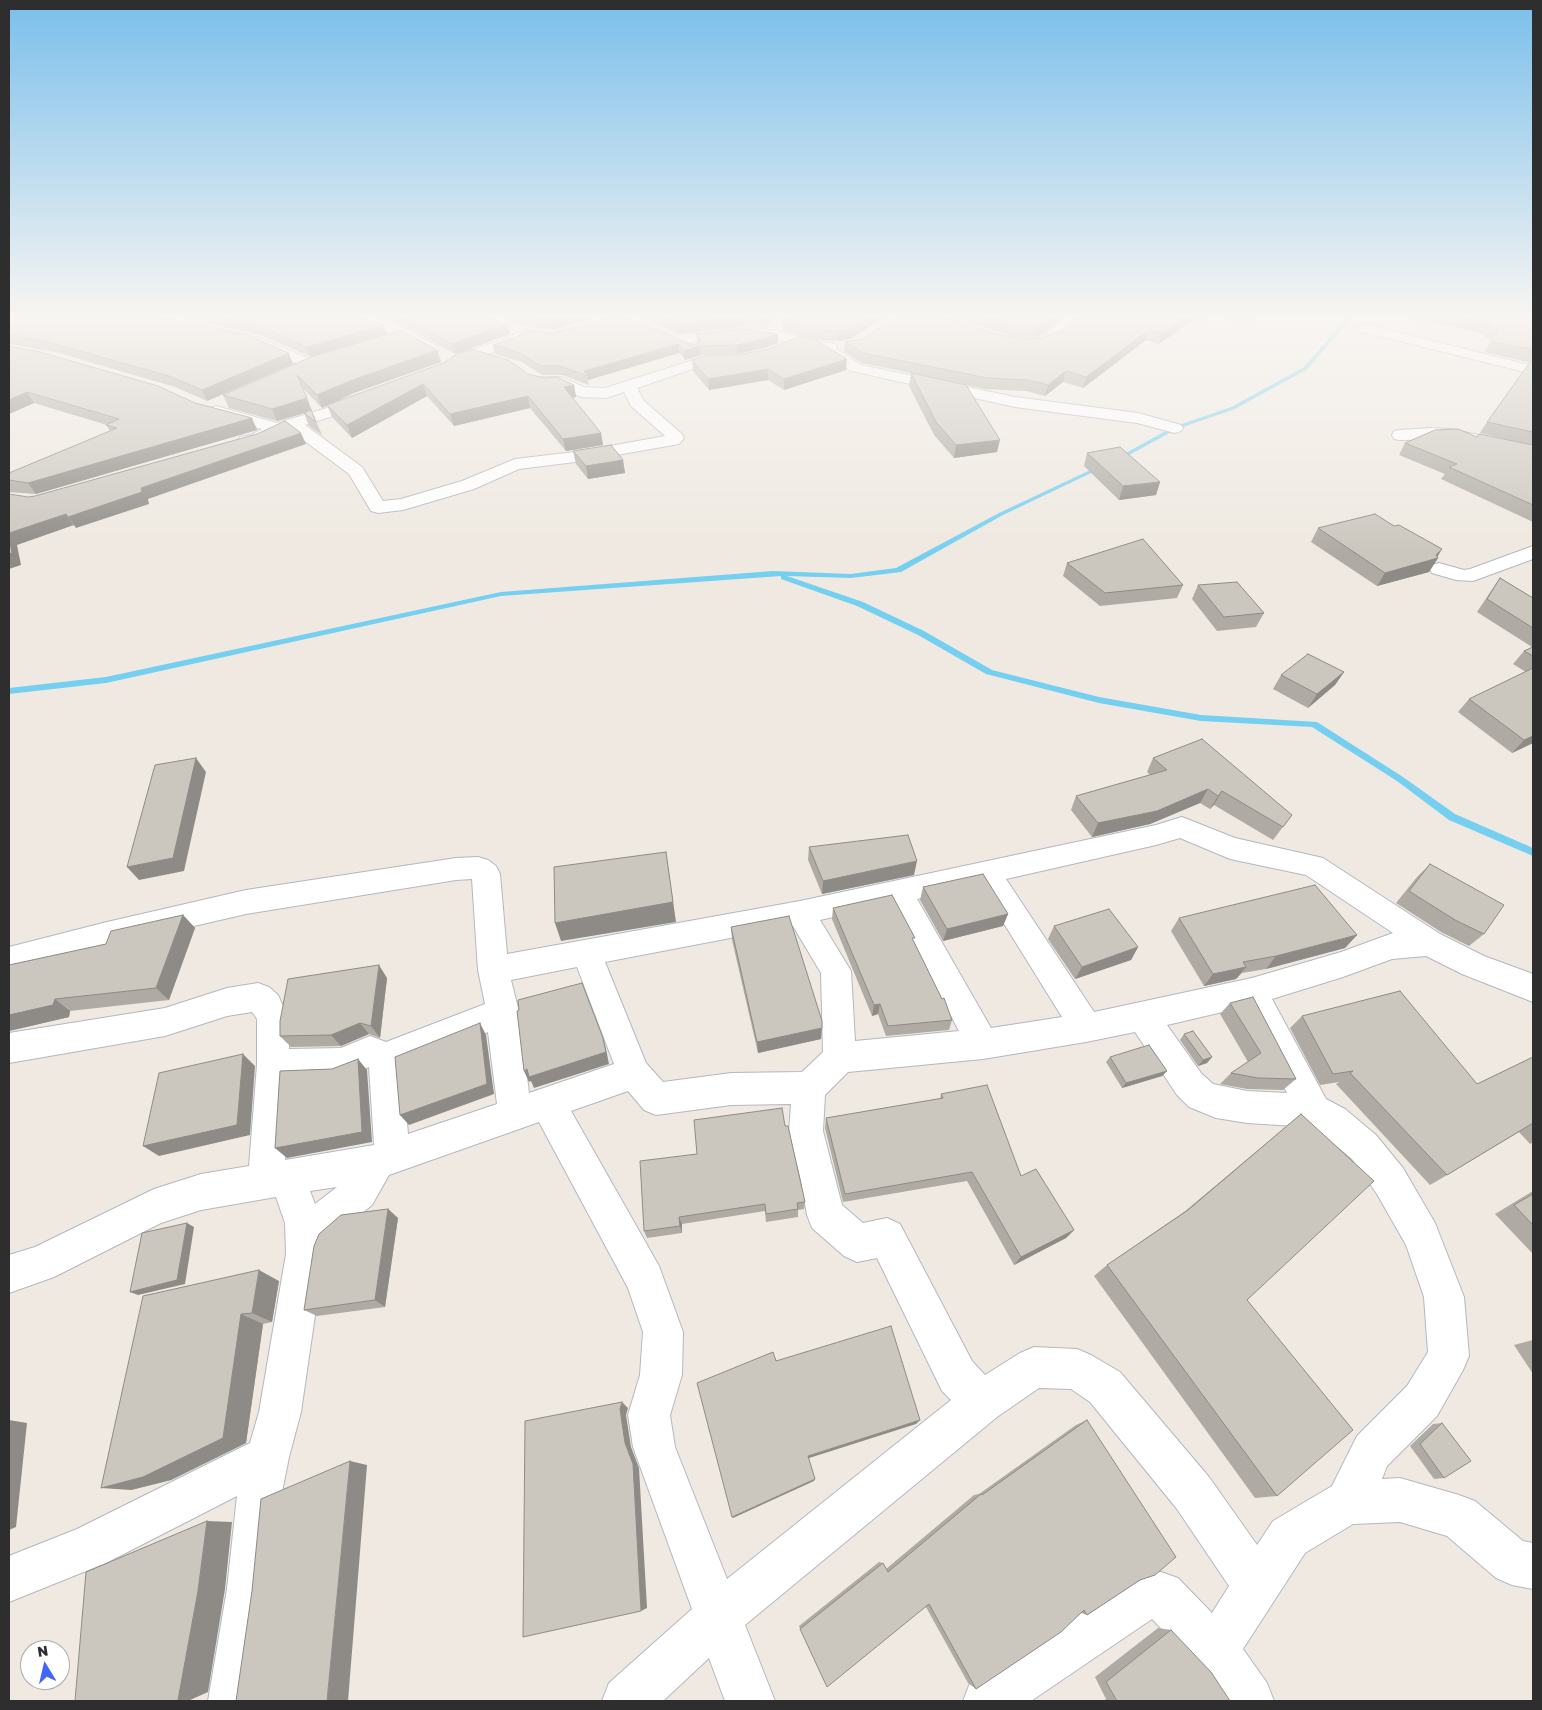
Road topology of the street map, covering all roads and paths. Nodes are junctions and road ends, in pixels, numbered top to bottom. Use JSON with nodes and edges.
{"nodes":[{"id":1,"x":373,"y":395,"type":"edge"},
{"id":2,"x":633,"y":395,"type":"edge"},
{"id":3,"x":981,"y":395,"type":"edge"},
{"id":4,"x":231,"y":398,"type":"edge"},
{"id":5,"x":294,"y":424,"type":"junction"},
{"id":6,"x":276,"y":428,"type":"junction"},
{"id":7,"x":1175,"y":428,"type":"dead end"},
{"id":8,"x":1400,"y":435,"type":"dead end"},
{"id":9,"x":228,"y":447,"type":"edge"},
{"id":10,"x":1533,"y":452,"type":"edge"},
{"id":11,"x":1533,"y":552,"type":"edge"},
{"id":12,"x":1439,"y":570,"type":"edge"},
{"id":13,"x":987,"y":872,"type":"junction"},
{"id":14,"x":899,"y":892,"type":"junction"},
{"id":15,"x":800,"y":914,"type":"junction"},
{"id":16,"x":1429,"y":943,"type":"junction"},
{"id":17,"x":586,"y":953,"type":"junction"},
{"id":18,"x":9,"y":960,"type":"edge"},
{"id":19,"x":493,"y":970,"type":"junction"},
{"id":20,"x":1531,"y":982,"type":"edge"},
{"id":21,"x":1252,"y":992,"type":"junction"},
{"id":22,"x":503,"y":1012,"type":"junction"},
{"id":23,"x":1142,"y":1016,"type":"junction"},
{"id":24,"x":1086,"y":1028,"type":"junction"},
{"id":25,"x":983,"y":1044,"type":"junction"},
{"id":26,"x":9,"y":1048,"type":"edge"},
{"id":27,"x":385,"y":1058,"type":"junction"},
{"id":28,"x":840,"y":1058,"type":"junction"},
{"id":29,"x":273,"y":1065,"type":"junction"},
{"id":30,"x":634,"y":1073,"type":"junction"},
{"id":31,"x":809,"y":1088,"type":"junction"},
{"id":32,"x":532,"y":1108,"type":"junction"},
{"id":33,"x":1314,"y":1111,"type":"junction"},
{"id":34,"x":384,"y":1160,"type":"junction"},
{"id":35,"x":277,"y":1181,"type":"junction"},
{"id":36,"x":305,"y":1254,"type":"junction"},
{"id":37,"x":9,"y":1274,"type":"edge"},
{"id":38,"x":982,"y":1402,"type":"junction"},
{"id":39,"x":267,"y":1457,"type":"junction"},
{"id":40,"x":1348,"y":1502,"type":"junction"},
{"id":41,"x":1533,"y":1566,"type":"edge"},
{"id":42,"x":9,"y":1579,"type":"edge"},
{"id":43,"x":1257,"y":1586,"type":"junction"},
{"id":44,"x":719,"y":1616,"type":"junction"},
{"id":45,"x":1215,"y":1650,"type":"junction"},
{"id":46,"x":233,"y":1701,"type":"edge"},
{"id":47,"x":627,"y":1701,"type":"edge"},
{"id":48,"x":750,"y":1701,"type":"edge"},
{"id":49,"x":988,"y":1701,"type":"edge"},
{"id":50,"x":1249,"y":1701,"type":"edge"}],
"edges":[{"from":1,"to":5,"type":"street"},
{"from":2,"to":5,"type":"street"},
{"from":3,"to":7,"type":"street"},
{"from":4,"to":6,"type":"street"},
{"from":5,"to":6,"type":"street"},
{"from":6,"to":9,"type":"street"},
{"from":8,"to":10,"type":"street"},
{"from":11,"to":12,"type":"street"},
{"from":13,"to":14,"type":"street"},
{"from":13,"to":16,"type":"street"},
{"from":13,"to":24,"type":"street"},
{"from":14,"to":15,"type":"street"},
{"from":14,"to":25,"type":"street"},
{"from":15,"to":17,"type":"street"},
{"from":15,"to":28,"type":"street"},
{"from":16,"to":20,"type":"street"},
{"from":16,"to":21,"type":"street"},
{"from":17,"to":19,"type":"street"},
{"from":17,"to":30,"type":"street"},
{"from":18,"to":19,"type":"street"},
{"from":19,"to":22,"type":"street"},
{"from":21,"to":23,"type":"street"},
{"from":21,"to":33,"type":"street"},
{"from":22,"to":27,"type":"street"},
{"from":22,"to":32,"type":"street"},
{"from":23,"to":24,"type":"street"},
{"from":23,"to":33,"type":"street"},
{"from":24,"to":25,"type":"street"},
{"from":25,"to":28,"type":"street"},
{"from":26,"to":29,"type":"street"},
{"from":27,"to":29,"type":"street"},
{"from":27,"to":34,"type":"street"},
{"from":28,"to":31,"type":"street"},
{"from":29,"to":35,"type":"street"},
{"from":30,"to":31,"type":"street"},
{"from":30,"to":32,"type":"street"},
{"from":31,"to":38,"type":"street"},
{"from":32,"to":34,"type":"street"},
{"from":32,"to":44,"type":"street"},
{"from":33,"to":40,"type":"street"},
{"from":34,"to":35,"type":"street"},
{"from":34,"to":36,"type":"street"},
{"from":35,"to":36,"type":"street"},
{"from":35,"to":37,"type":"street"},
{"from":36,"to":39,"type":"street"},
{"from":38,"to":43,"type":"street"},
{"from":38,"to":44,"type":"street"},
{"from":39,"to":42,"type":"street"},
{"from":39,"to":46,"type":"street"},
{"from":40,"to":41,"type":"street"},
{"from":40,"to":43,"type":"street"},
{"from":43,"to":45,"type":"street"},
{"from":44,"to":47,"type":"street"},
{"from":44,"to":48,"type":"street"},
{"from":45,"to":49,"type":"street"},
{"from":45,"to":50,"type":"street"}]}
